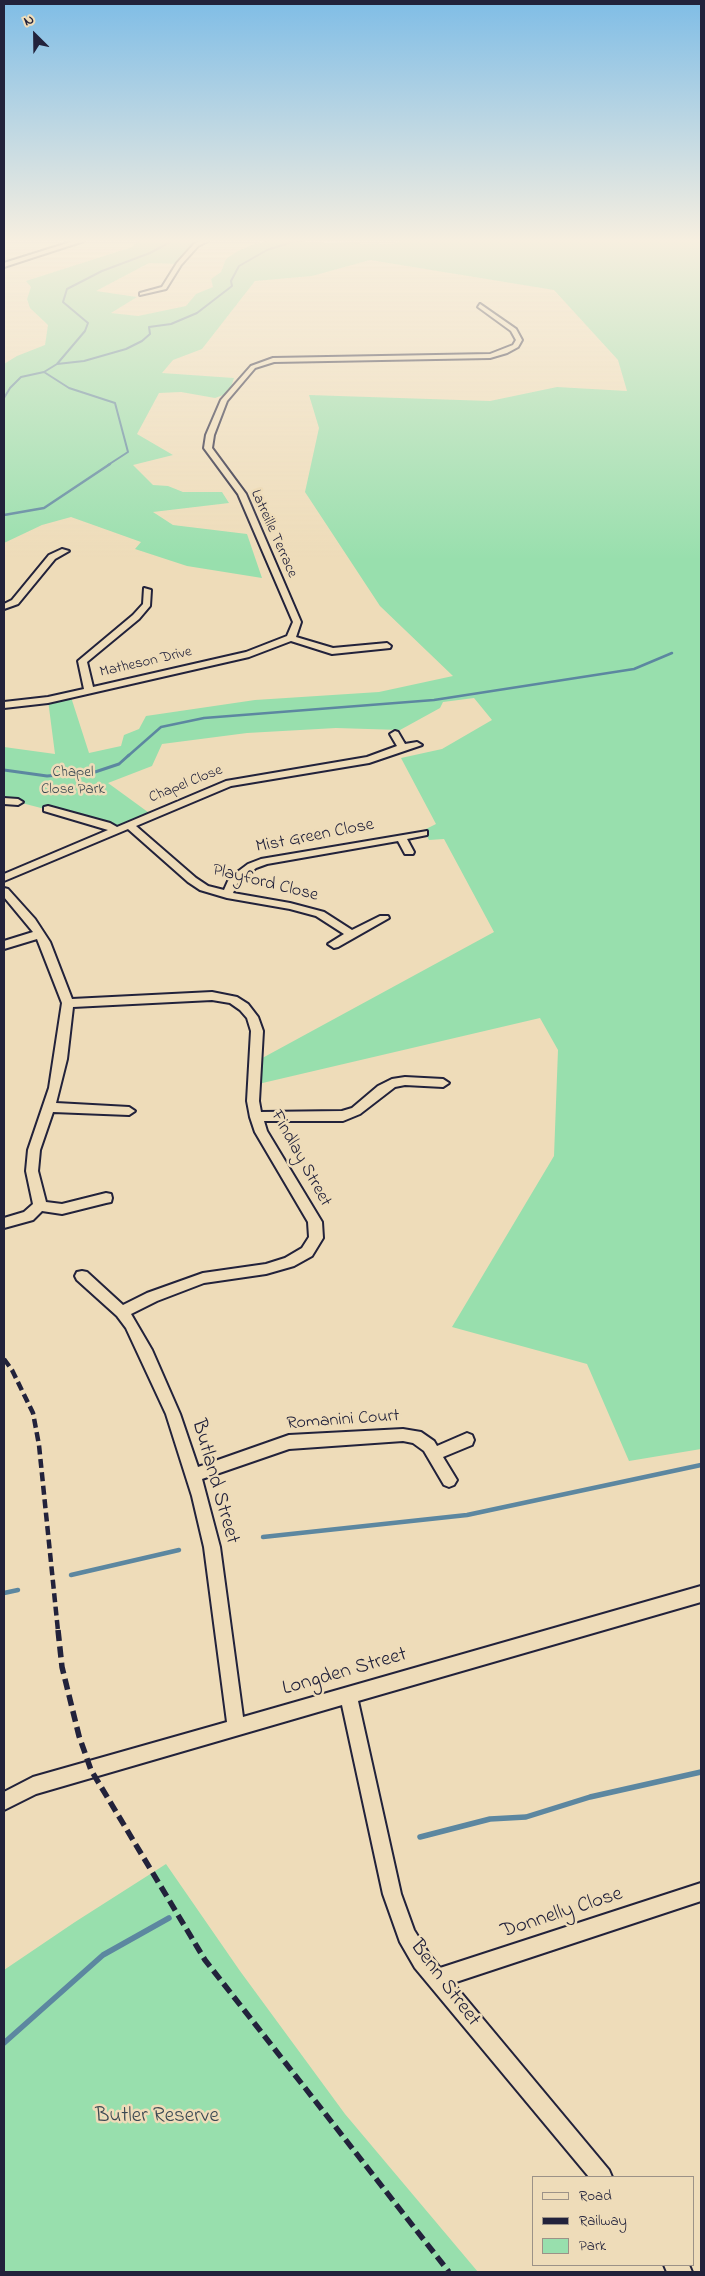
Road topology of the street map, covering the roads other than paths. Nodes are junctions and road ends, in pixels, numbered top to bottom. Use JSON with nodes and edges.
{"nodes":[{"id":1,"x":514,"y":347,"type":"edge"},
{"id":2,"x":65,"y":551,"type":"dead end"},
{"id":3,"x":147,"y":590,"type":"dead end"},
{"id":4,"x":4,"y":607,"type":"edge"},
{"id":5,"x":291,"y":638,"type":"junction"},
{"id":6,"x":387,"y":646,"type":"dead end"},
{"id":7,"x":89,"y":690,"type":"junction"},
{"id":8,"x":4,"y":705,"type":"edge"},
{"id":9,"x":395,"y":734,"type":"dead end"},
{"id":10,"x":418,"y":745,"type":"dead end"},
{"id":11,"x":402,"y":747,"type":"junction"},
{"id":12,"x":4,"y":800,"type":"edge"},
{"id":13,"x":18,"y":802,"type":"dead end"},
{"id":14,"x":48,"y":809,"type":"dead end"},
{"id":15,"x":128,"y":824,"type":"junction"},
{"id":16,"x":115,"y":830,"type":"junction"},
{"id":17,"x":423,"y":833,"type":"dead end"},
{"id":18,"x":401,"y":837,"type":"junction"},
{"id":19,"x":409,"y":852,"type":"dead end"},
{"id":20,"x":4,"y":878,"type":"edge"},
{"id":21,"x":4,"y":891,"type":"edge"},
{"id":22,"x":227,"y":895,"type":"junction"},
{"id":23,"x":384,"y":918,"type":"dead end"},
{"id":24,"x":40,"y":934,"type":"junction"},
{"id":25,"x":351,"y":934,"type":"junction"},
{"id":26,"x":334,"y":944,"type":"dead end"},
{"id":27,"x":4,"y":945,"type":"edge"},
{"id":28,"x":68,"y":1003,"type":"junction"},
{"id":29,"x":443,"y":1083,"type":"dead end"},
{"id":30,"x":49,"y":1107,"type":"junction"},
{"id":31,"x":130,"y":1111,"type":"dead end"},
{"id":32,"x":256,"y":1117,"type":"junction"},
{"id":33,"x":106,"y":1198,"type":"dead end"},
{"id":34,"x":40,"y":1206,"type":"junction"},
{"id":35,"x":4,"y":1224,"type":"edge"},
{"id":36,"x":82,"y":1276,"type":"dead end"},
{"id":37,"x":122,"y":1312,"type":"junction"},
{"id":38,"x":467,"y":1440,"type":"dead end"},
{"id":39,"x":434,"y":1454,"type":"junction"},
{"id":40,"x":193,"y":1475,"type":"junction"},
{"id":41,"x":449,"y":1480,"type":"dead end"},
{"id":42,"x":701,"y":1594,"type":"edge"},
{"id":43,"x":348,"y":1695,"type":"junction"},
{"id":44,"x":236,"y":1727,"type":"junction"},
{"id":45,"x":4,"y":1801,"type":"edge"},
{"id":46,"x":701,"y":1892,"type":"edge"},
{"id":47,"x":437,"y":1979,"type":"junction"},
{"id":48,"x":601,"y":2176,"type":"edge"}],
"edges":[{"from":1,"to":5,"type":"street","name":"Latreille Terrace"},
{"from":2,"to":4,"type":"street"},
{"from":3,"to":7,"type":"street"},
{"from":5,"to":6,"type":"street"},
{"from":5,"to":7,"type":"street","name":"Matheson Drive"},
{"from":7,"to":8,"type":"street","name":"Matheson Drive"},
{"from":9,"to":11,"type":"street"},
{"from":10,"to":11,"type":"street","name":"Chapel Close"},
{"from":11,"to":15,"type":"street","name":"Chapel Close"},
{"from":12,"to":13,"type":"street"},
{"from":14,"to":16,"type":"street"},
{"from":15,"to":16,"type":"street","name":"Chapel Close"},
{"from":15,"to":22,"type":"street","name":"Playford Close"},
{"from":16,"to":20,"type":"street","name":"Chapel Close"},
{"from":17,"to":18,"type":"street","name":"Mist Green Close"},
{"from":18,"to":19,"type":"street"},
{"from":18,"to":22,"type":"street","name":"Mist Green Close"},
{"from":21,"to":24,"type":"street"},
{"from":22,"to":25,"type":"street","name":"Playford Close"},
{"from":23,"to":25,"type":"street"},
{"from":24,"to":27,"type":"street"},
{"from":24,"to":28,"type":"street"},
{"from":25,"to":26,"type":"street"},
{"from":28,"to":30,"type":"street"},
{"from":28,"to":32,"type":"street","name":"Findlay Street"},
{"from":29,"to":32,"type":"street"},
{"from":30,"to":31,"type":"street"},
{"from":30,"to":34,"type":"street"},
{"from":32,"to":37,"type":"street","name":"Findlay Street"},
{"from":33,"to":34,"type":"street"},
{"from":34,"to":35,"type":"street"},
{"from":36,"to":37,"type":"street","name":"Butland Street"},
{"from":37,"to":40,"type":"street","name":"Butland Street"},
{"from":38,"to":39,"type":"street"},
{"from":39,"to":40,"type":"street","name":"Romanini Court"},
{"from":39,"to":41,"type":"street","name":"Romanini Court"},
{"from":40,"to":44,"type":"street","name":"Butland Street"},
{"from":42,"to":43,"type":"street","name":"Longden Street"},
{"from":43,"to":44,"type":"street","name":"Longden Street"},
{"from":43,"to":47,"type":"street","name":"Benn Street"},
{"from":44,"to":45,"type":"street","name":"Longden Street"},
{"from":46,"to":47,"type":"street","name":"Donnelly Close"},
{"from":47,"to":48,"type":"street","name":"Benn Street"}]}
